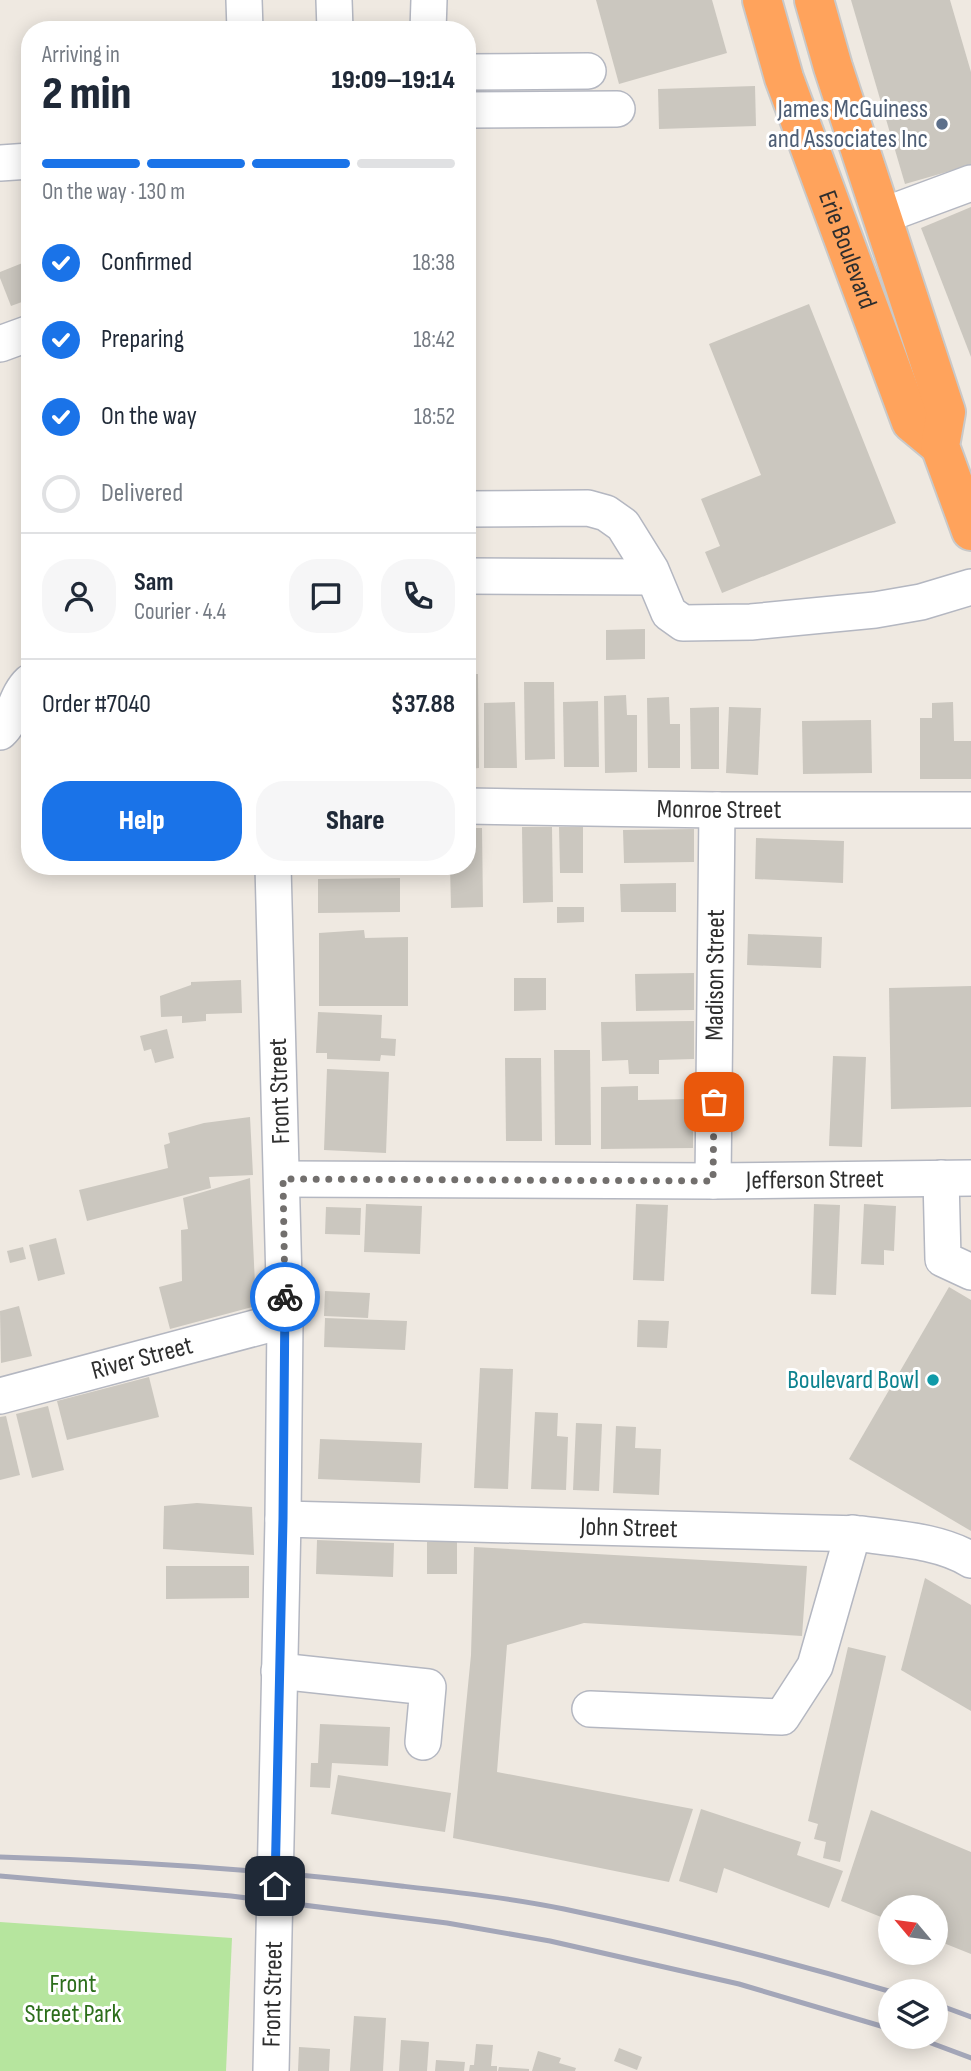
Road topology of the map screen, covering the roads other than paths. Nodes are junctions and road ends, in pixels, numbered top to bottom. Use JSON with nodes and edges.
{"nodes":[{"id":1,"x":244,"y":0,"type":"edge"},
{"id":2,"x":334,"y":0,"type":"edge"},
{"id":3,"x":429,"y":0,"type":"edge"},
{"id":4,"x":762,"y":0,"type":"edge"},
{"id":5,"x":814,"y":0,"type":"edge"},
{"id":6,"x":245,"y":21,"type":"edge"},
{"id":7,"x":335,"y":21,"type":"edge"},
{"id":8,"x":428,"y":21,"type":"edge"},
{"id":9,"x":476,"y":72,"type":"edge"},
{"id":10,"x":588,"y":72,"type":"dead end"},
{"id":11,"x":617,"y":108,"type":"dead end"},
{"id":12,"x":476,"y":110,"type":"edge"},
{"id":13,"x":21,"y":162,"type":"edge"},
{"id":14,"x":0,"y":163,"type":"edge"},
{"id":15,"x":971,"y":183,"type":"edge"},
{"id":16,"x":882,"y":216,"type":"junction"},
{"id":17,"x":21,"y":336,"type":"edge"},
{"id":18,"x":0,"y":344,"type":"edge"},
{"id":19,"x":940,"y":446,"type":"junction"},
{"id":20,"x":476,"y":509,"type":"edge"},
{"id":21,"x":971,"y":531,"type":"edge"},
{"id":22,"x":476,"y":576,"type":"edge"},
{"id":23,"x":653,"y":577,"type":"junction"},
{"id":24,"x":971,"y":587,"type":"edge"},
{"id":25,"x":21,"y":690,"type":"edge"},
{"id":26,"x":0,"y":732,"type":"edge"},
{"id":27,"x":476,"y":806,"type":"edge"},
{"id":28,"x":717,"y":810,"type":"junction"},
{"id":29,"x":971,"y":810,"type":"edge"},
{"id":30,"x":273,"y":875,"type":"edge"},
{"id":31,"x":956,"y":1178,"type":"edge"},
{"id":32,"x":283,"y":1179,"type":"junction"},
{"id":33,"x":713,"y":1181,"type":"junction"},
{"id":34,"x":971,"y":1272,"type":"edge"},
{"id":35,"x":285,"y":1320,"type":"junction"},
{"id":36,"x":0,"y":1396,"type":"edge"},
{"id":37,"x":283,"y":1519,"type":"junction"},
{"id":38,"x":853,"y":1533,"type":"junction"},
{"id":39,"x":971,"y":1560,"type":"edge"},
{"id":40,"x":278,"y":1671,"type":"junction"},
{"id":41,"x":590,"y":1709,"type":"dead end"},
{"id":42,"x":424,"y":1742,"type":"dead end"},
{"id":43,"x":271,"y":2071,"type":"edge"}],
"edges":[{"from":1,"to":6,"type":"street"},
{"from":2,"to":7,"type":"street"},
{"from":3,"to":8,"type":"street"},
{"from":4,"to":19,"type":"highway","name":"Erie Boulevard"},
{"from":5,"to":16,"type":"highway","name":"Erie Boulevard"},
{"from":9,"to":10,"type":"street"},
{"from":11,"to":12,"type":"street"},
{"from":13,"to":14,"type":"street"},
{"from":15,"to":16,"type":"street"},
{"from":16,"to":19,"type":"highway","name":"Erie Boulevard"},
{"from":17,"to":18,"type":"street"},
{"from":19,"to":21,"type":"highway","name":"Erie Boulevard"},
{"from":20,"to":23,"type":"street"},
{"from":22,"to":23,"type":"street"},
{"from":23,"to":24,"type":"street"},
{"from":25,"to":26,"type":"street"},
{"from":27,"to":28,"type":"street","name":"Monroe Street"},
{"from":28,"to":29,"type":"street","name":"Monroe Street"},
{"from":28,"to":33,"type":"street","name":"Madison Street"},
{"from":30,"to":32,"type":"street","name":"Front Street"},
{"from":31,"to":33,"type":"street","name":"Jefferson Street"},
{"from":31,"to":34,"type":"street"},
{"from":32,"to":33,"type":"street","name":"Jefferson Street"},
{"from":32,"to":35,"type":"street","name":"Front Street"},
{"from":35,"to":36,"type":"street","name":"River Street"},
{"from":35,"to":37,"type":"street","name":"Front Street"},
{"from":37,"to":38,"type":"street","name":"John Street"},
{"from":37,"to":40,"type":"street","name":"Front Street"},
{"from":38,"to":39,"type":"street","name":"John Street"},
{"from":38,"to":41,"type":"street"},
{"from":40,"to":42,"type":"street"},
{"from":40,"to":43,"type":"street","name":"Front Street"}]}
